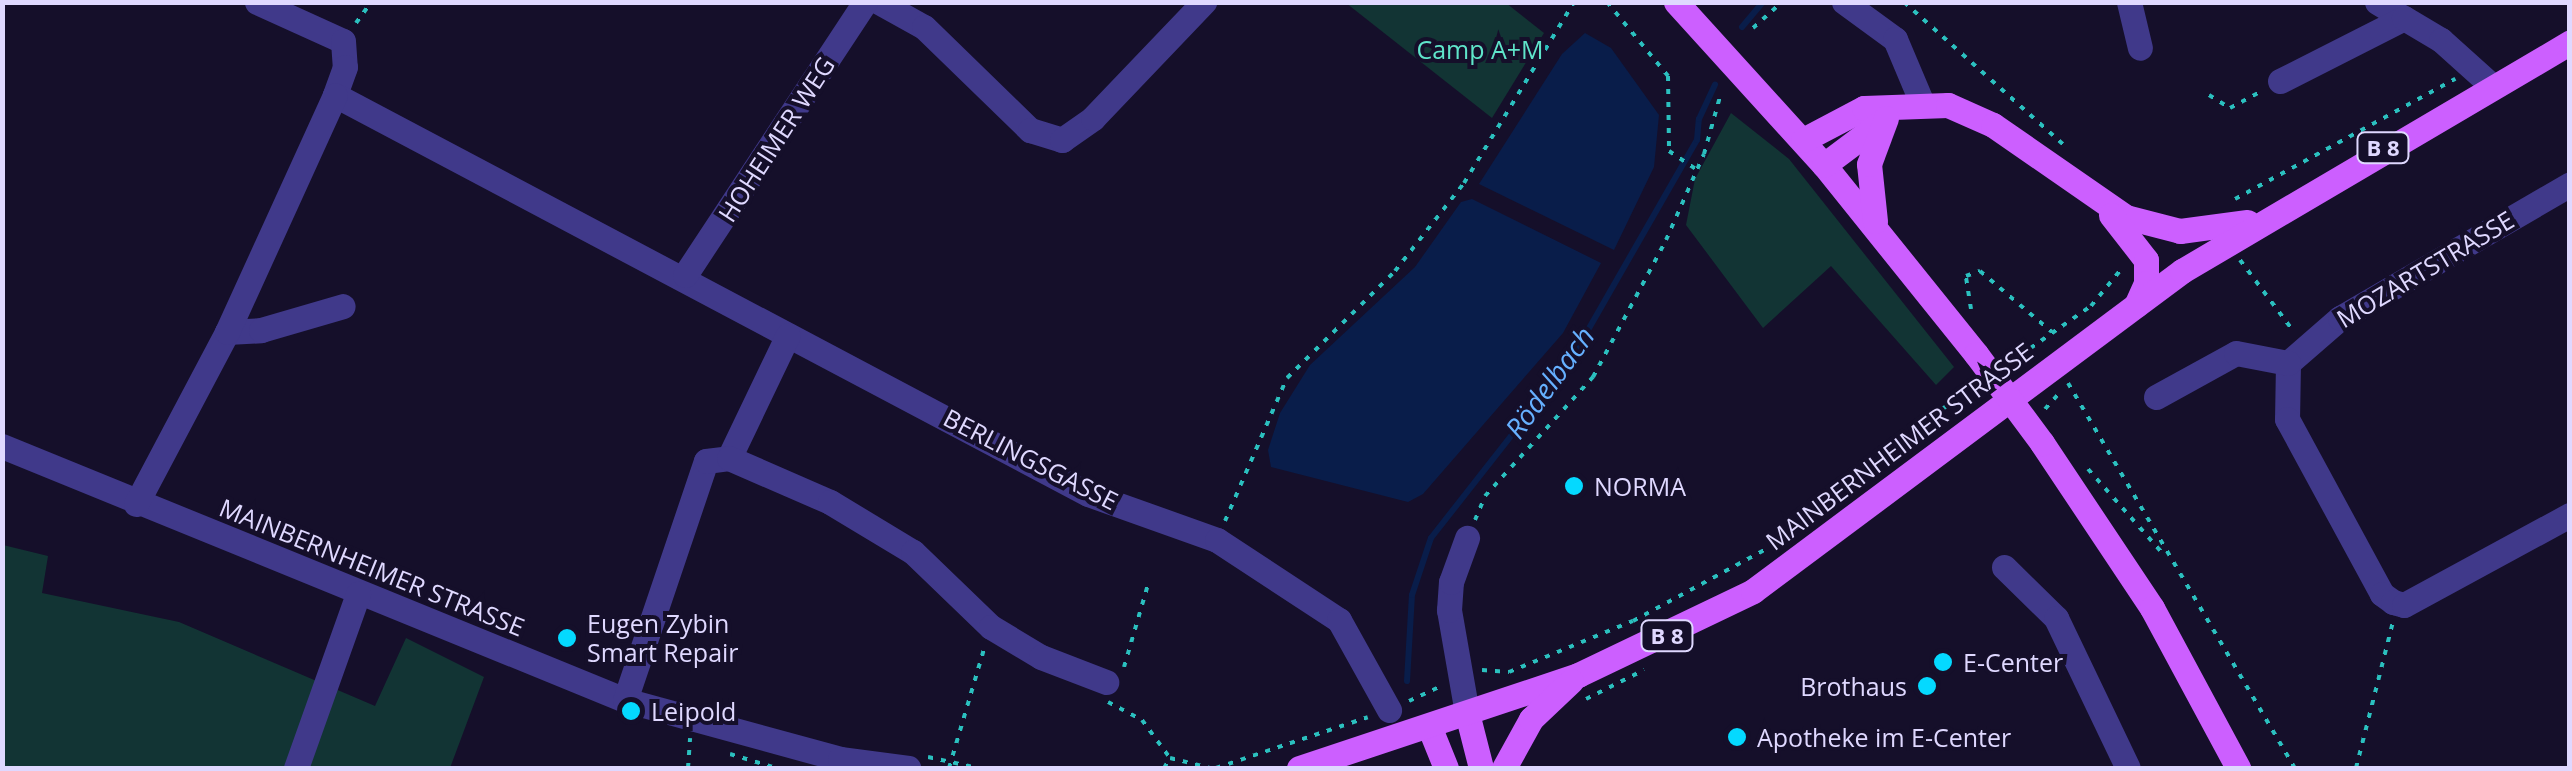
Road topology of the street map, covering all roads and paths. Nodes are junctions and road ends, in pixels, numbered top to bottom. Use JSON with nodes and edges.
{"nodes":[{"id":1,"x":257,"y":2,"type":"edge"},
{"id":2,"x":865,"y":2,"type":"edge"},
{"id":3,"x":879,"y":2,"type":"edge"},
{"id":4,"x":1204,"y":2,"type":"edge"},
{"id":5,"x":1574,"y":2,"type":"edge"},
{"id":6,"x":1607,"y":2,"type":"edge"},
{"id":7,"x":1676,"y":2,"type":"edge"},
{"id":8,"x":1782,"y":2,"type":"edge"},
{"id":9,"x":1844,"y":2,"type":"edge"},
{"id":10,"x":1904,"y":2,"type":"edge"},
{"id":11,"x":2129,"y":2,"type":"edge"},
{"id":12,"x":2377,"y":2,"type":"edge"},
{"id":13,"x":2404,"y":18,"type":"junction"},
{"id":14,"x":1753,"y":28,"type":"dead end"},
{"id":15,"x":2570,"y":42,"type":"edge"},
{"id":16,"x":2140,"y":48,"type":"dead end"},
{"id":17,"x":2483,"y":76,"type":"junction"},
{"id":18,"x":2280,"y":80,"type":"joint"},
{"id":19,"x":1721,"y":94,"type":"dead end"},
{"id":20,"x":336,"y":95,"type":"junction"},
{"id":21,"x":2209,"y":95,"type":"dead end"},
{"id":22,"x":1916,"y":103,"type":"junction"},
{"id":23,"x":1886,"y":118,"type":"junction"},
{"id":24,"x":1803,"y":140,"type":"junction"},
{"id":25,"x":2068,"y":148,"type":"dead end"},
{"id":26,"x":1824,"y":165,"type":"junction"},
{"id":27,"x":1696,"y":169,"type":"junction"},
{"id":28,"x":2570,"y":184,"type":"edge"},
{"id":29,"x":2094,"y":199,"type":"junction"},
{"id":30,"x":2218,"y":204,"type":"dead end"},
{"id":31,"x":2274,"y":211,"type":"junction"},
{"id":32,"x":1876,"y":226,"type":"junction"},
{"id":33,"x":2142,"y":250,"type":"junction"},
{"id":34,"x":2238,"y":258,"type":"dead end"},
{"id":35,"x":685,"y":275,"type":"junction"},
{"id":36,"x":2136,"y":305,"type":"junction"},
{"id":37,"x":343,"y":306,"type":"dead end"},
{"id":38,"x":1972,"y":313,"type":"dead end"},
{"id":39,"x":227,"y":332,"type":"junction"},
{"id":40,"x":2054,"y":333,"type":"junction"},
{"id":41,"x":788,"y":335,"type":"junction"},
{"id":42,"x":2297,"y":356,"type":"junction"},
{"id":43,"x":1994,"y":373,"type":"dead end"},
{"id":44,"x":2068,"y":383,"type":"dead end"},
{"id":45,"x":1979,"y":384,"type":"dead end"},
{"id":46,"x":2156,"y":397,"type":"dead end"},
{"id":47,"x":2,"y":446,"type":"edge"},
{"id":48,"x":1900,"y":454,"type":"dead end"},
{"id":49,"x":729,"y":458,"type":"junction"},
{"id":50,"x":2079,"y":460,"type":"dead end"},
{"id":51,"x":136,"y":504,"type":"junction"},
{"id":52,"x":2570,"y":515,"type":"edge"},
{"id":53,"x":1790,"y":535,"type":"dead end"},
{"id":54,"x":1467,"y":538,"type":"joint"},
{"id":55,"x":1218,"y":540,"type":"junction"},
{"id":56,"x":2171,"y":563,"type":"junction"},
{"id":57,"x":2004,"y":568,"type":"dead end"},
{"id":58,"x":1149,"y":581,"type":"dead end"},
{"id":59,"x":358,"y":594,"type":"junction"},
{"id":60,"x":2398,"y":604,"type":"junction"},
{"id":61,"x":990,"y":627,"type":"junction"},
{"id":62,"x":1578,"y":674,"type":"junction"},
{"id":63,"x":1458,"y":678,"type":"junction"},
{"id":64,"x":1106,"y":682,"type":"junction"},
{"id":65,"x":625,"y":700,"type":"junction"},
{"id":66,"x":1389,"y":710,"type":"junction"},
{"id":67,"x":1467,"y":713,"type":"junction"},
{"id":68,"x":696,"y":724,"type":"junction"},
{"id":69,"x":1429,"y":726,"type":"junction"},
{"id":70,"x":1170,"y":758,"type":"junction"},
{"id":71,"x":849,"y":764,"type":"edge"},
{"id":72,"x":296,"y":768,"type":"edge"},
{"id":73,"x":688,"y":768,"type":"edge"},
{"id":74,"x":908,"y":768,"type":"edge"},
{"id":75,"x":949,"y":768,"type":"edge"},
{"id":76,"x":1164,"y":768,"type":"edge"},
{"id":77,"x":1213,"y":768,"type":"edge"},
{"id":78,"x":1299,"y":768,"type":"edge"},
{"id":79,"x":1446,"y":768,"type":"edge"},
{"id":80,"x":1481,"y":768,"type":"edge"},
{"id":81,"x":1504,"y":768,"type":"edge"},
{"id":82,"x":2128,"y":768,"type":"edge"},
{"id":83,"x":2238,"y":768,"type":"edge"},
{"id":84,"x":2295,"y":768,"type":"edge"},
{"id":85,"x":2304,"y":768,"type":"edge"},
{"id":86,"x":2356,"y":768,"type":"edge"}],
"edges":[{"from":1,"to":20,"type":"street"},
{"from":2,"to":35,"type":"street","name":"HOHEIMER WEG"},
{"from":3,"to":4,"type":"street"},
{"from":5,"to":55,"type":"path"},
{"from":6,"to":27,"type":"path"},
{"from":7,"to":24,"type":"main road"},
{"from":8,"to":14,"type":"path"},
{"from":9,"to":22,"type":"street"},
{"from":10,"to":25,"type":"path"},
{"from":11,"to":16,"type":"street"},
{"from":12,"to":13,"type":"street"},
{"from":13,"to":17,"type":"street"},
{"from":13,"to":18,"type":"street"},
{"from":15,"to":17,"type":"main road","name":"MAINBERNHEIMER STRASSE","number":"B 8"},
{"from":17,"to":30,"type":"path"},
{"from":17,"to":31,"type":"main road","name":"MAINBERNHEIMER STRASSE","number":"B 8"},
{"from":18,"to":21,"type":"path"},
{"from":19,"to":27,"type":"path"},
{"from":20,"to":35,"type":"street","name":"BERLINGSGASSE"},
{"from":20,"to":39,"type":"street"},
{"from":22,"to":23,"type":"main road"},
{"from":22,"to":24,"type":"main road"},
{"from":22,"to":29,"type":"main road"},
{"from":23,"to":26,"type":"main road"},
{"from":23,"to":32,"type":"main road"},
{"from":24,"to":26,"type":"main road"},
{"from":26,"to":32,"type":"main road"},
{"from":27,"to":54,"type":"path"},
{"from":28,"to":42,"type":"street","name":"MOZARTSTRASSE"},
{"from":29,"to":31,"type":"main road"},
{"from":29,"to":33,"type":"main road"},
{"from":31,"to":36,"type":"main road","name":"MAINBERNHEIMER STRASSE","number":"B 8"},
{"from":32,"to":83,"type":"main road","bridge":true},
{"from":33,"to":36,"type":"main road"},
{"from":33,"to":40,"type":"path"},
{"from":34,"to":42,"type":"path"},
{"from":35,"to":41,"type":"street","name":"BERLINGSGASSE"},
{"from":36,"to":62,"type":"main road","name":"MAINBERNHEIMER STRASSE","number":"B 8"},
{"from":37,"to":39,"type":"street"},
{"from":38,"to":40,"type":"path"},
{"from":39,"to":51,"type":"street"},
{"from":40,"to":43,"type":"path"},
{"from":41,"to":49,"type":"street"},
{"from":41,"to":55,"type":"street","name":"BERLINGSGASSE"},
{"from":42,"to":46,"type":"street"},
{"from":42,"to":60,"type":"street"},
{"from":44,"to":56,"type":"path"},
{"from":45,"to":48,"type":"path"},
{"from":47,"to":51,"type":"street","name":"MAINBERNHEIMER STRASSE"},
{"from":49,"to":61,"type":"street"},
{"from":49,"to":65,"type":"street"},
{"from":50,"to":56,"type":"path"},
{"from":51,"to":59,"type":"street","name":"MAINBERNHEIMER STRASSE"},
{"from":52,"to":60,"type":"street"},
{"from":53,"to":63,"type":"path"},
{"from":54,"to":63,"type":"street"},
{"from":55,"to":66,"type":"street","name":"BERLINGSGASSE"},
{"from":56,"to":84,"type":"path"},
{"from":57,"to":82,"type":"street"},
{"from":58,"to":64,"type":"path"},
{"from":59,"to":65,"type":"street","name":"MAINBERNHEIMER STRASSE"},
{"from":59,"to":72,"type":"street"},
{"from":60,"to":86,"type":"path"},
{"from":61,"to":64,"type":"street"},
{"from":61,"to":75,"type":"path"},
{"from":62,"to":67,"type":"main road","name":"MAINBERNHEIMER STRASSE","number":"B 8"},
{"from":62,"to":81,"type":"main road"},
{"from":63,"to":66,"type":"path"},
{"from":63,"to":67,"type":"street"},
{"from":64,"to":70,"type":"path"},
{"from":65,"to":68,"type":"street","name":"MAINBERNHEIMER STRASSE"},
{"from":66,"to":77,"type":"path"},
{"from":67,"to":69,"type":"main road","name":"MAINBERNHEIMER STRASSE","number":"B 8"},
{"from":67,"to":80,"type":"main road"},
{"from":68,"to":71,"type":"street","name":"MAINBERNHEIMER STRASSE"},
{"from":68,"to":73,"type":"path"},
{"from":69,"to":78,"type":"main road","name":"MAINBERNHEIMER STRASSE","number":"B 8"},
{"from":69,"to":79,"type":"main road"},
{"from":70,"to":76,"type":"path"},
{"from":70,"to":77,"type":"path"},
{"from":71,"to":74,"type":"street","name":"MAINBERNHEIMER STRASSE"},
{"from":84,"to":85,"type":"path"}]}
